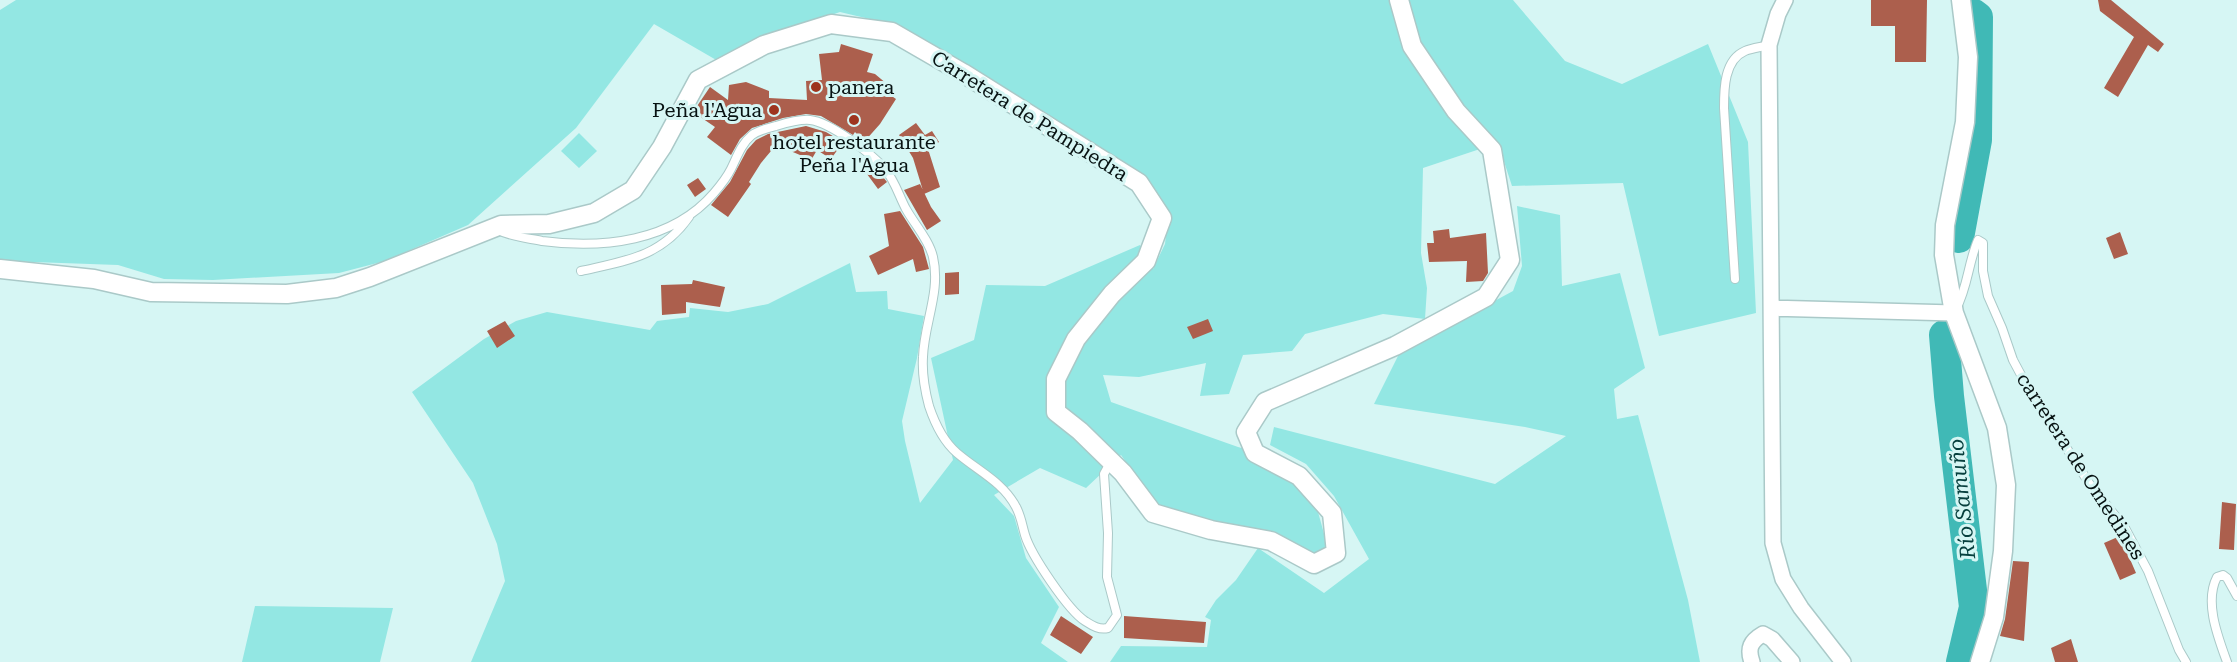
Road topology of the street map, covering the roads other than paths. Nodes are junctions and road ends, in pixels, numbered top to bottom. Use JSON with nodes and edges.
{"nodes":[{"id":1,"x":1399,"y":0,"type":"edge"},
{"id":2,"x":1785,"y":0,"type":"edge"},
{"id":3,"x":1961,"y":0,"type":"edge"},
{"id":4,"x":1769,"y":45,"type":"junction"},
{"id":5,"x":692,"y":213,"type":"junction"},
{"id":6,"x":494,"y":228,"type":"junction"},
{"id":7,"x":0,"y":269,"type":"edge"},
{"id":8,"x":580,"y":271,"type":"dead end"},
{"id":9,"x":1735,"y":279,"type":"dead end"},
{"id":10,"x":1772,"y":308,"type":"junction"},
{"id":11,"x":1954,"y":312,"type":"junction"},
{"id":12,"x":1111,"y":461,"type":"junction"},
{"id":13,"x":2237,"y":597,"type":"edge"},
{"id":14,"x":1752,"y":662,"type":"edge"},
{"id":15,"x":1792,"y":662,"type":"edge"},
{"id":16,"x":1843,"y":662,"type":"edge"},
{"id":17,"x":1980,"y":662,"type":"edge"},
{"id":18,"x":2186,"y":662,"type":"edge"},
{"id":19,"x":2227,"y":662,"type":"edge"}],
"edges":[{"from":1,"to":12,"type":"street","name":"Carretera de Pampiedra"},
{"from":2,"to":4,"type":"street"},
{"from":3,"to":11,"type":"street"},
{"from":4,"to":9,"type":"lane"},
{"from":4,"to":10,"type":"street"},
{"from":5,"to":6,"type":"lane"},
{"from":5,"to":8,"type":"lane"},
{"from":5,"to":12,"type":"lane"},
{"from":6,"to":7,"type":"street","name":"Carretera de Pampiedra"},
{"from":6,"to":12,"type":"street","name":"Carretera de Pampiedra"},
{"from":10,"to":11,"type":"street"},
{"from":10,"to":16,"type":"street"},
{"from":11,"to":17,"type":"street"},
{"from":11,"to":18,"type":"lane","name":"carretera de Omedines"},
{"from":13,"to":19,"type":"lane"},
{"from":14,"to":15,"type":"street"}]}
